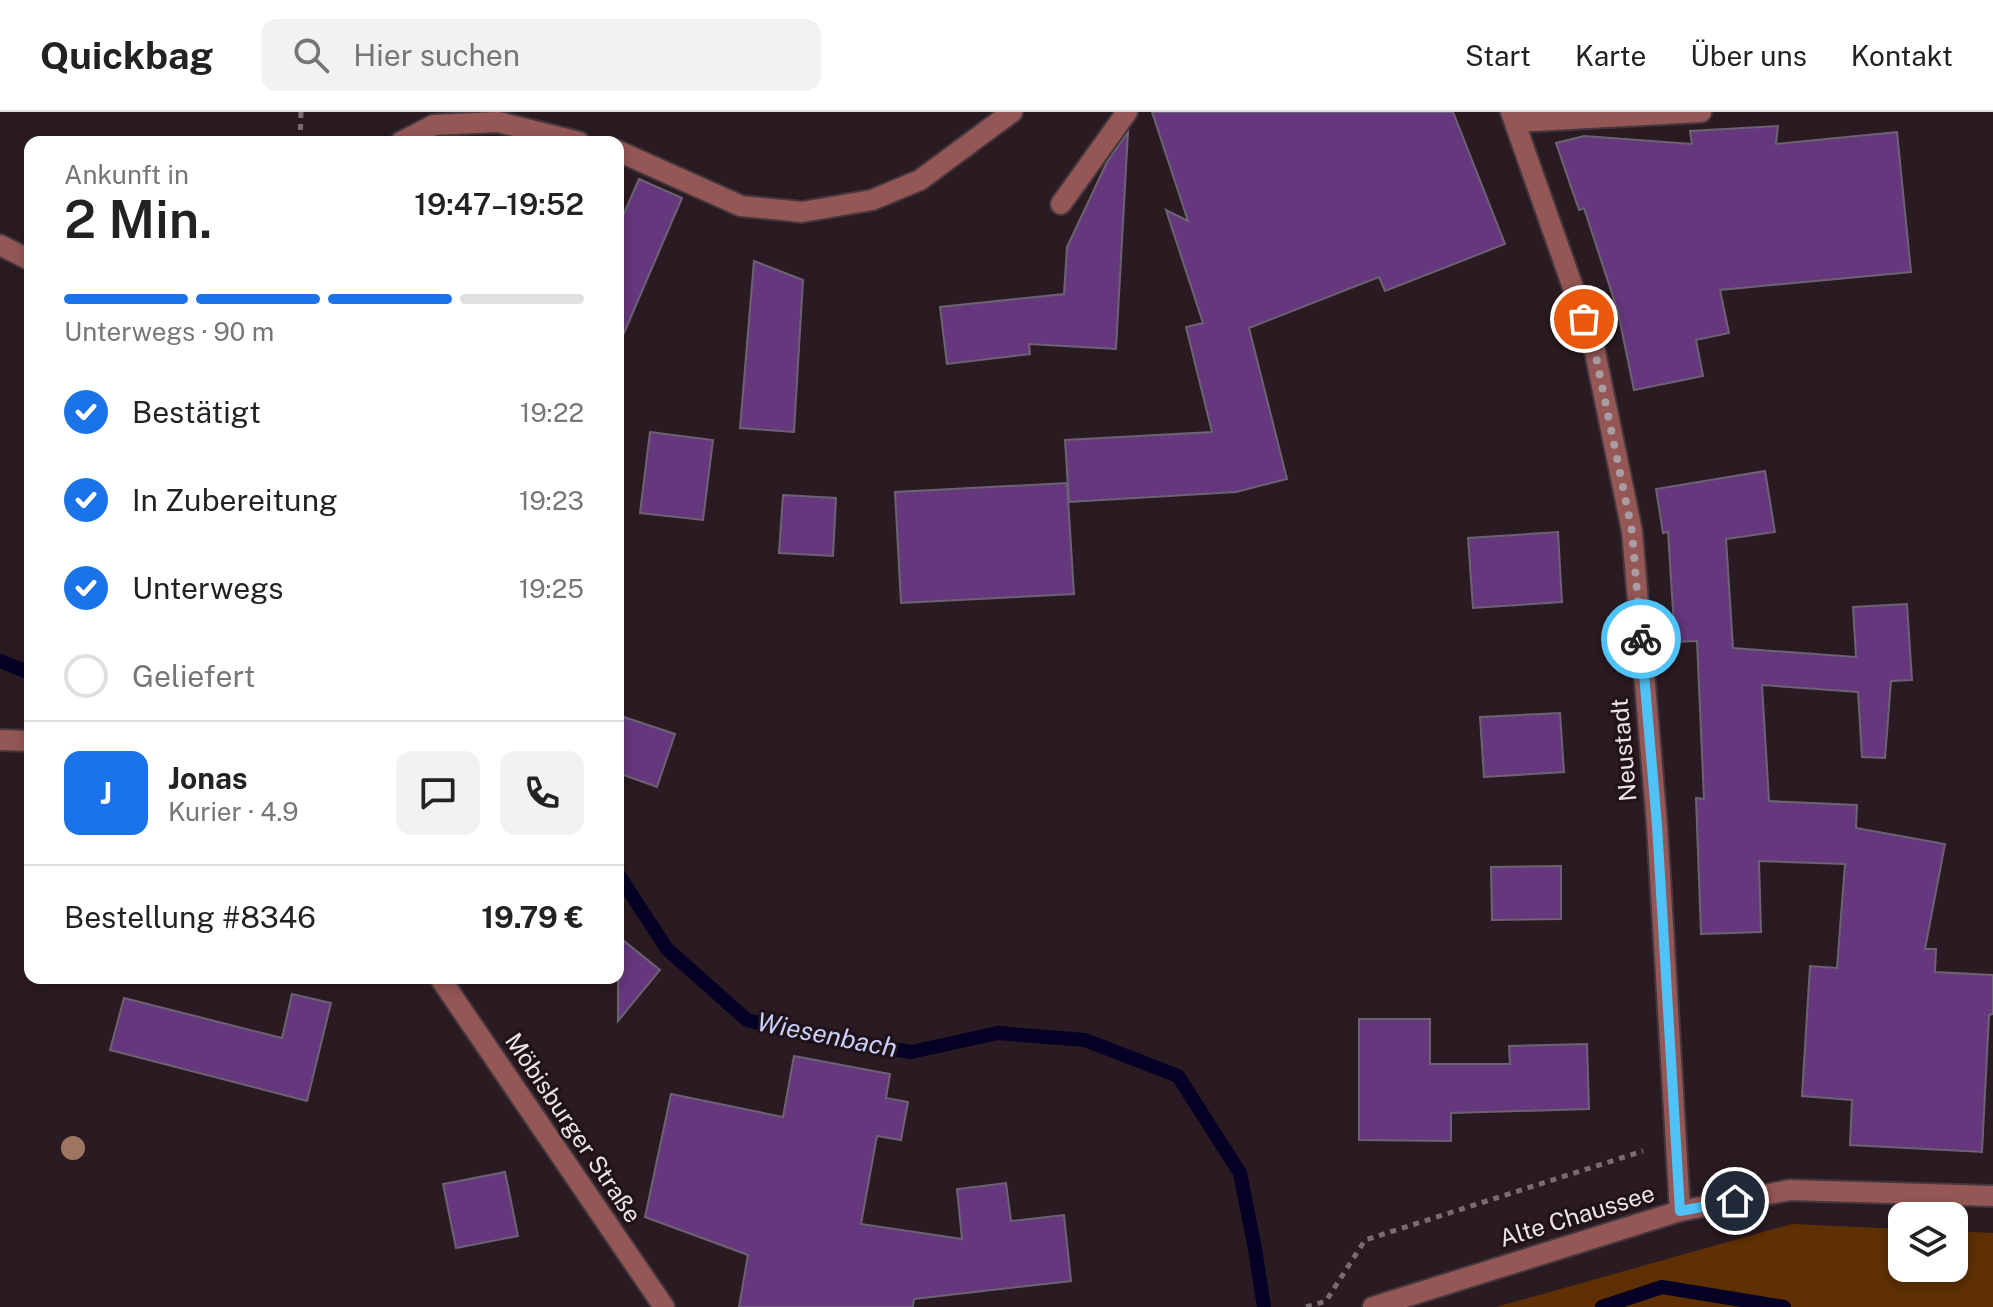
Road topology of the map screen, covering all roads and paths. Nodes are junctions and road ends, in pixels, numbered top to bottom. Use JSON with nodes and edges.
{"nodes":[{"id":1,"x":301,"y":112,"type":"edge"},
{"id":2,"x":1012,"y":112,"type":"edge"},
{"id":3,"x":1127,"y":112,"type":"edge"},
{"id":4,"x":1701,"y":112,"type":"edge"},
{"id":5,"x":1513,"y":117,"type":"edge"},
{"id":6,"x":300,"y":136,"type":"edge"},
{"id":7,"x":413,"y":136,"type":"edge"},
{"id":8,"x":555,"y":136,"type":"edge"},
{"id":9,"x":624,"y":154,"type":"edge"},
{"id":10,"x":1061,"y":204,"type":"dead end"},
{"id":11,"x":0,"y":245,"type":"edge"},
{"id":12,"x":24,"y":257,"type":"edge"},
{"id":13,"x":0,"y":740,"type":"edge"},
{"id":14,"x":24,"y":741,"type":"edge"},
{"id":15,"x":444,"y":984,"type":"edge"},
{"id":16,"x":1675,"y":1141,"type":"junction"},
{"id":17,"x":1993,"y":1196,"type":"edge"},
{"id":18,"x":1680,"y":1211,"type":"junction"},
{"id":19,"x":664,"y":1307,"type":"edge"},
{"id":20,"x":1306,"y":1307,"type":"edge"},
{"id":21,"x":1373,"y":1307,"type":"edge"}],
"edges":[{"from":1,"to":6,"type":"path"},
{"from":2,"to":9,"type":"street"},
{"from":3,"to":10,"type":"street"},
{"from":4,"to":5,"type":"street"},
{"from":5,"to":16,"type":"street","name":"Neustadt"},
{"from":7,"to":8,"type":"street"},
{"from":11,"to":12,"type":"street"},
{"from":13,"to":14,"type":"street"},
{"from":15,"to":19,"type":"street","name":"Möbisburger Straße"},
{"from":16,"to":18,"type":"street","name":"Neustadt"},
{"from":16,"to":20,"type":"path"},
{"from":17,"to":18,"type":"street","name":"Alte Chaussee"},
{"from":18,"to":21,"type":"street","name":"Alte Chaussee"}]}
